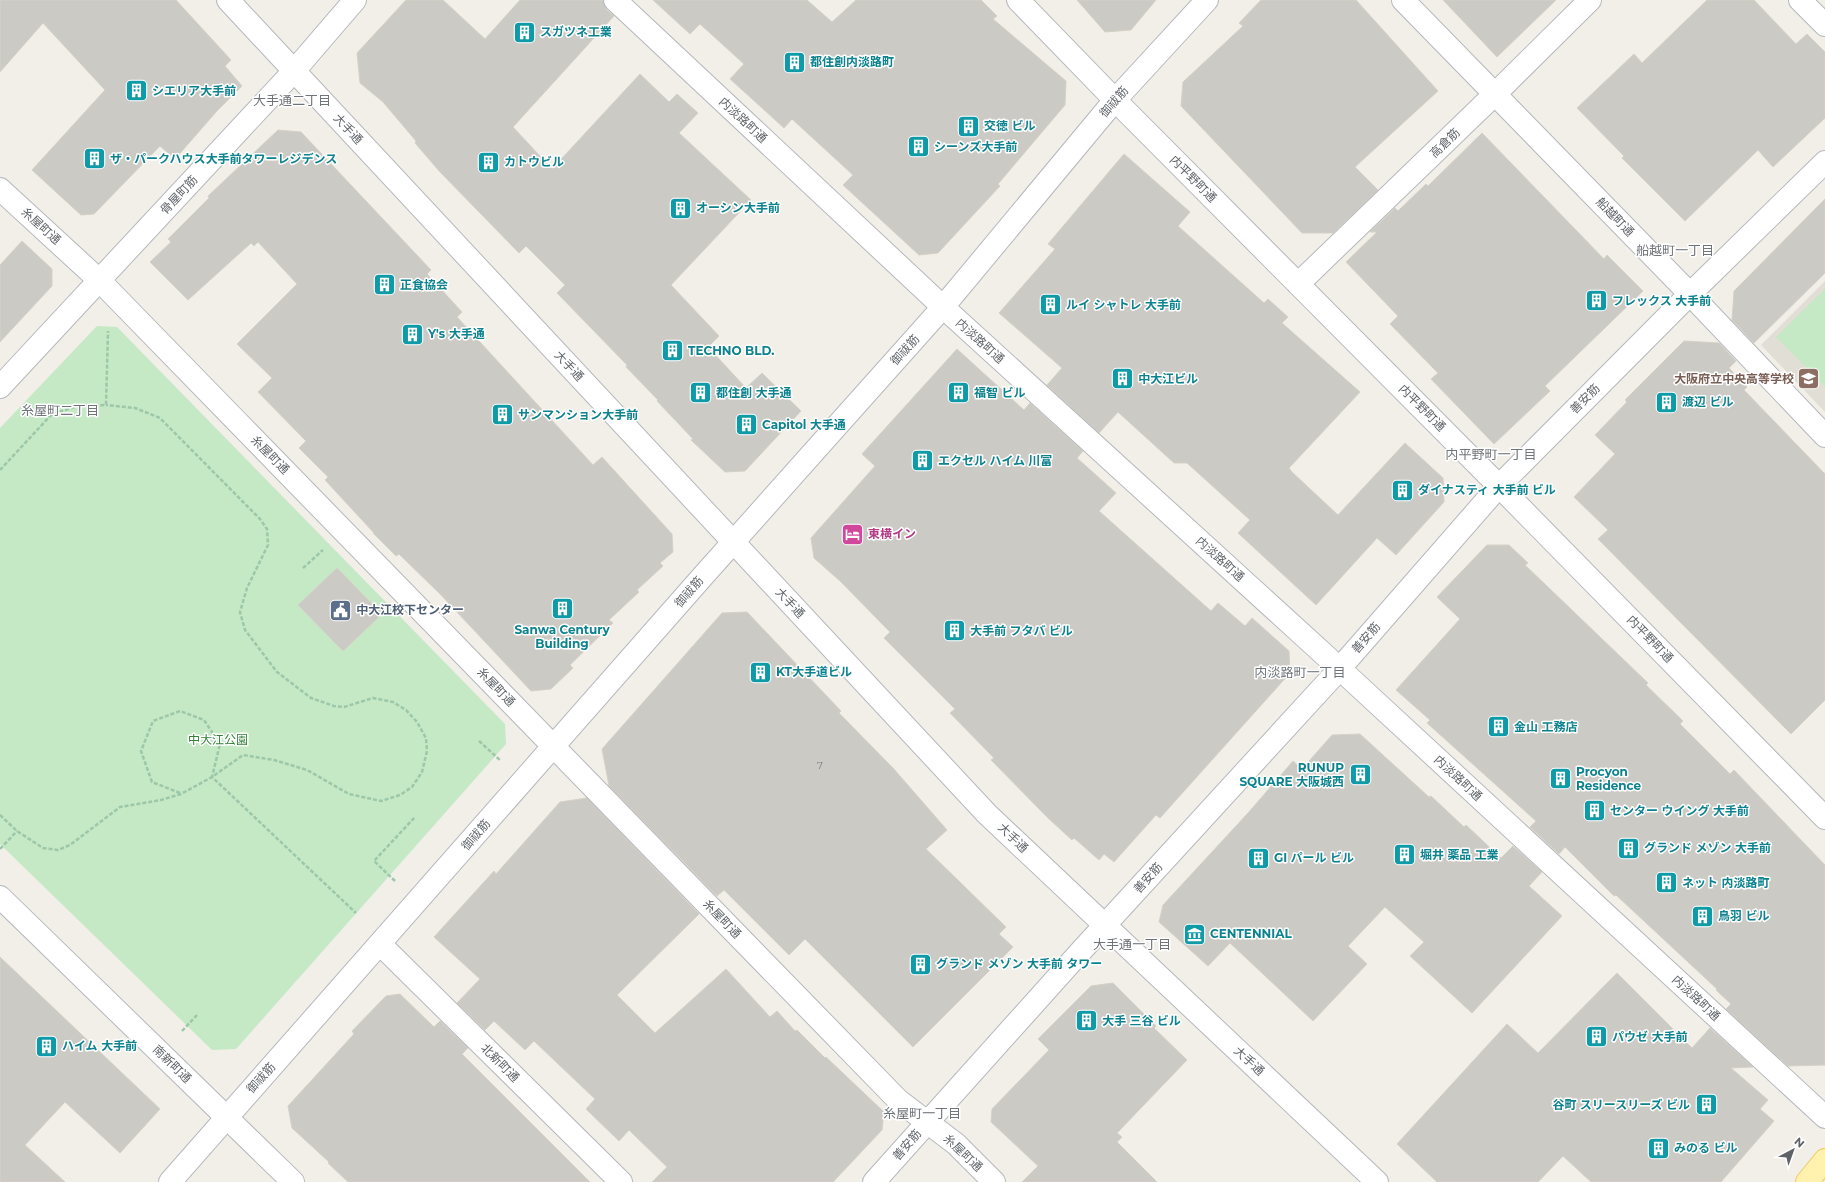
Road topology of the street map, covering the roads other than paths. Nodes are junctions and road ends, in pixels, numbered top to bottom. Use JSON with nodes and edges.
{"nodes":[{"id":1,"x":228,"y":0,"type":"edge"},
{"id":2,"x":355,"y":0,"type":"edge"},
{"id":3,"x":615,"y":0,"type":"edge"},
{"id":4,"x":1018,"y":0,"type":"edge"},
{"id":5,"x":1207,"y":0,"type":"edge"},
{"id":6,"x":1403,"y":0,"type":"edge"},
{"id":7,"x":1590,"y":0,"type":"edge"},
{"id":8,"x":1800,"y":0,"type":"edge"},
{"id":9,"x":1825,"y":25,"type":"edge"},
{"id":10,"x":294,"y":71,"type":"junction"},
{"id":11,"x":1495,"y":94,"type":"junction"},
{"id":12,"x":1115,"y":100,"type":"junction"},
{"id":13,"x":1825,"y":162,"type":"edge"},
{"id":14,"x":0,"y":189,"type":"edge"},
{"id":15,"x":100,"y":281,"type":"junction"},
{"id":16,"x":1298,"y":284,"type":"junction"},
{"id":17,"x":1690,"y":294,"type":"junction"},
{"id":18,"x":943,"y":307,"type":"junction"},
{"id":19,"x":0,"y":387,"type":"edge"},
{"id":20,"x":1825,"y":436,"type":"edge"},
{"id":21,"x":1499,"y":486,"type":"junction"},
{"id":22,"x":733,"y":542,"type":"junction"},
{"id":23,"x":1339,"y":668,"type":"junction"},
{"id":24,"x":554,"y":747,"type":"junction"},
{"id":25,"x":1825,"y":818,"type":"edge"},
{"id":26,"x":0,"y":896,"type":"edge"},
{"id":27,"x":1105,"y":926,"type":"junction"},
{"id":28,"x":380,"y":944,"type":"junction"},
{"id":29,"x":227,"y":1117,"type":"junction"},
{"id":30,"x":1825,"y":1117,"type":"edge"},
{"id":31,"x":927,"y":1122,"type":"junction"},
{"id":32,"x":1825,"y":1160,"type":"edge"},
{"id":33,"x":170,"y":1182,"type":"edge"},
{"id":34,"x":293,"y":1182,"type":"edge"},
{"id":35,"x":621,"y":1182,"type":"edge"},
{"id":36,"x":874,"y":1182,"type":"edge"},
{"id":37,"x":994,"y":1182,"type":"edge"},
{"id":38,"x":1377,"y":1182,"type":"edge"},
{"id":39,"x":1807,"y":1182,"type":"edge"}],
"edges":[{"from":1,"to":10,"type":"street","name":"大手通"},
{"from":2,"to":10,"type":"street","name":"骨屋町筋"},
{"from":3,"to":18,"type":"street","name":"内淡路町通"},
{"from":4,"to":12,"type":"street","name":"内平野町通"},
{"from":5,"to":12,"type":"street","name":"御祓筋"},
{"from":6,"to":11,"type":"street","name":"船越町通"},
{"from":7,"to":11,"type":"street","name":"高倉筋"},
{"from":8,"to":9,"type":"street"},
{"from":10,"to":15,"type":"street","name":"骨屋町筋"},
{"from":10,"to":22,"type":"street","name":"大手通"},
{"from":11,"to":16,"type":"street","name":"高倉筋"},
{"from":11,"to":17,"type":"street","name":"船越町通"},
{"from":12,"to":16,"type":"street","name":"内平野町通"},
{"from":12,"to":18,"type":"street","name":"御祓筋"},
{"from":13,"to":17,"type":"street","name":"善安筋"},
{"from":14,"to":15,"type":"street","name":"糸屋町通"},
{"from":15,"to":19,"type":"street","name":"骨屋町筋"},
{"from":15,"to":24,"type":"street","name":"糸屋町通"},
{"from":16,"to":21,"type":"street","name":"内平野町通"},
{"from":17,"to":20,"type":"street","name":"船越町通"},
{"from":17,"to":21,"type":"street","name":"善安筋"},
{"from":18,"to":22,"type":"street","name":"御祓筋"},
{"from":18,"to":23,"type":"street","name":"内淡路町通"},
{"from":21,"to":23,"type":"street","name":"善安筋"},
{"from":21,"to":25,"type":"street","name":"内平野町通"},
{"from":22,"to":24,"type":"street","name":"御祓筋"},
{"from":22,"to":27,"type":"street","name":"大手通"},
{"from":23,"to":27,"type":"street","name":"善安筋"},
{"from":23,"to":30,"type":"street","name":"内淡路町通"},
{"from":24,"to":28,"type":"street","name":"御祓筋"},
{"from":24,"to":31,"type":"street","name":"糸屋町通"},
{"from":26,"to":29,"type":"street","name":"南新町通"},
{"from":27,"to":31,"type":"street","name":"善安筋"},
{"from":27,"to":38,"type":"street","name":"大手通"},
{"from":28,"to":29,"type":"street","name":"御祓筋"},
{"from":28,"to":35,"type":"street","name":"北新町通"},
{"from":29,"to":33,"type":"street","name":"御祓筋"},
{"from":29,"to":34,"type":"street","name":"南新町通"},
{"from":31,"to":36,"type":"street","name":"善安筋"},
{"from":31,"to":37,"type":"street","name":"糸屋町通"},
{"from":32,"to":39,"type":"main road"}]}
